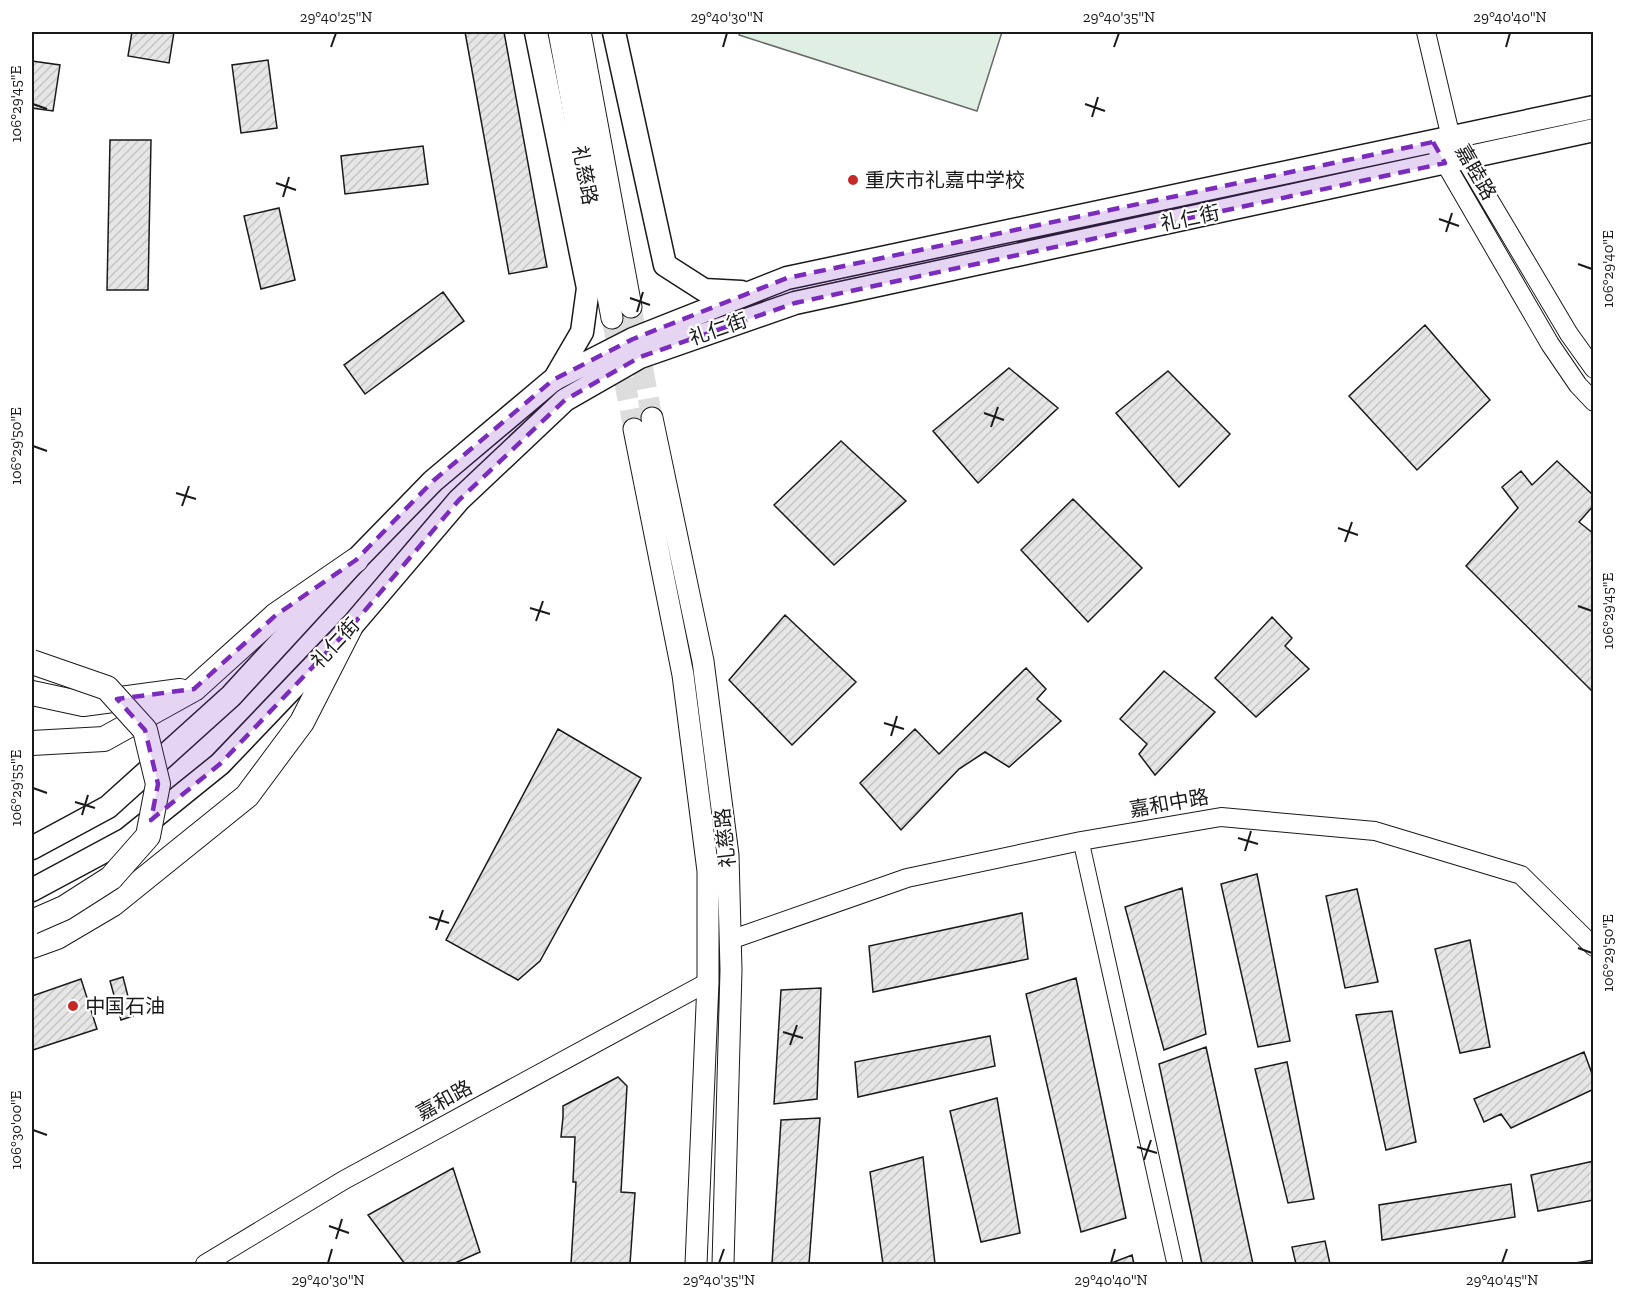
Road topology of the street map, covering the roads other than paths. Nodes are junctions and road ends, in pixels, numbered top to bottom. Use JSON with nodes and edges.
{"nodes":[{"id":1,"x":536,"y":32,"type":"edge"},
{"id":2,"x":559,"y":32,"type":"edge"},
{"id":3,"x":580,"y":32,"type":"edge"},
{"id":4,"x":614,"y":32,"type":"edge"},
{"id":5,"x":1426,"y":32,"type":"edge"},
{"id":6,"x":1593,"y":107,"type":"edge"},
{"id":7,"x":1593,"y":130,"type":"edge"},
{"id":8,"x":1442,"y":140,"type":"junction"},
{"id":9,"x":1455,"y":161,"type":"junction"},
{"id":10,"x":749,"y":293,"type":"junction"},
{"id":11,"x":631,"y":307,"type":"tunnel mouth"},
{"id":12,"x":612,"y":318,"type":"tunnel mouth"},
{"id":13,"x":1593,"y":369,"type":"edge"},
{"id":14,"x":553,"y":380,"type":"junction"},
{"id":15,"x":1593,"y":402,"type":"edge"},
{"id":16,"x":652,"y":418,"type":"tunnel mouth"},
{"id":17,"x":634,"y":429,"type":"tunnel mouth"},
{"id":18,"x":356,"y":560,"type":"junction"},
{"id":19,"x":350,"y":627,"type":"junction"},
{"id":20,"x":32,"y":662,"type":"edge"},
{"id":21,"x":194,"y":689,"type":"junction"},
{"id":22,"x":32,"y":693,"type":"edge"},
{"id":23,"x":32,"y":743,"type":"edge"},
{"id":24,"x":1081,"y":841,"type":"junction"},
{"id":25,"x":32,"y":848,"type":"edge"},
{"id":26,"x":32,"y":890,"type":"edge"},
{"id":27,"x":32,"y":922,"type":"edge"},
{"id":28,"x":730,"y":940,"type":"junction"},
{"id":29,"x":32,"y":946,"type":"edge"},
{"id":30,"x":1593,"y":947,"type":"edge"},
{"id":31,"x":708,"y":982,"type":"junction"},
{"id":32,"x":206,"y":1264,"type":"edge"},
{"id":33,"x":696,"y":1264,"type":"edge"},
{"id":34,"x":723,"y":1264,"type":"edge"},
{"id":35,"x":1175,"y":1264,"type":"edge"}],
"edges":[{"from":1,"to":14,"type":"main road"},
{"from":2,"to":12,"type":"main road","name":"礼慈路"},
{"from":3,"to":11,"type":"main road","name":"礼慈路"},
{"from":4,"to":10,"type":"main road"},
{"from":5,"to":8,"type":"street"},
{"from":6,"to":8,"type":"main road","name":"礼仁街"},
{"from":7,"to":9,"type":"main road","name":"礼仁街"},
{"from":8,"to":9,"type":"street"},
{"from":8,"to":10,"type":"main road","name":"礼仁街"},
{"from":9,"to":13,"type":"street","name":"嘉睦路"},
{"from":9,"to":15,"type":"street","name":"嘉睦路"},
{"from":9,"to":19,"type":"main road","name":"礼仁街"},
{"from":10,"to":14,"type":"main road","name":"礼仁街"},
{"from":14,"to":18,"type":"main road","name":"礼仁街"},
{"from":16,"to":28,"type":"main road","name":"礼慈路"},
{"from":17,"to":31,"type":"main road","name":"礼慈路"},
{"from":18,"to":21,"type":"highway"},
{"from":18,"to":25,"type":"main road","name":"礼仁街"},
{"from":19,"to":26,"type":"main road","name":"礼仁街"},
{"from":19,"to":29,"type":"highway"},
{"from":20,"to":27,"type":"highway","bridge":true},
{"from":21,"to":22,"type":"highway"},
{"from":21,"to":23,"type":"highway"},
{"from":24,"to":28,"type":"street","name":"嘉和中路"},
{"from":24,"to":30,"type":"street","name":"嘉和中路"},
{"from":24,"to":35,"type":"street"},
{"from":28,"to":34,"type":"main road","name":"礼慈路"},
{"from":31,"to":32,"type":"street","name":"嘉和路"},
{"from":31,"to":33,"type":"main road","name":"礼慈路"}]}
